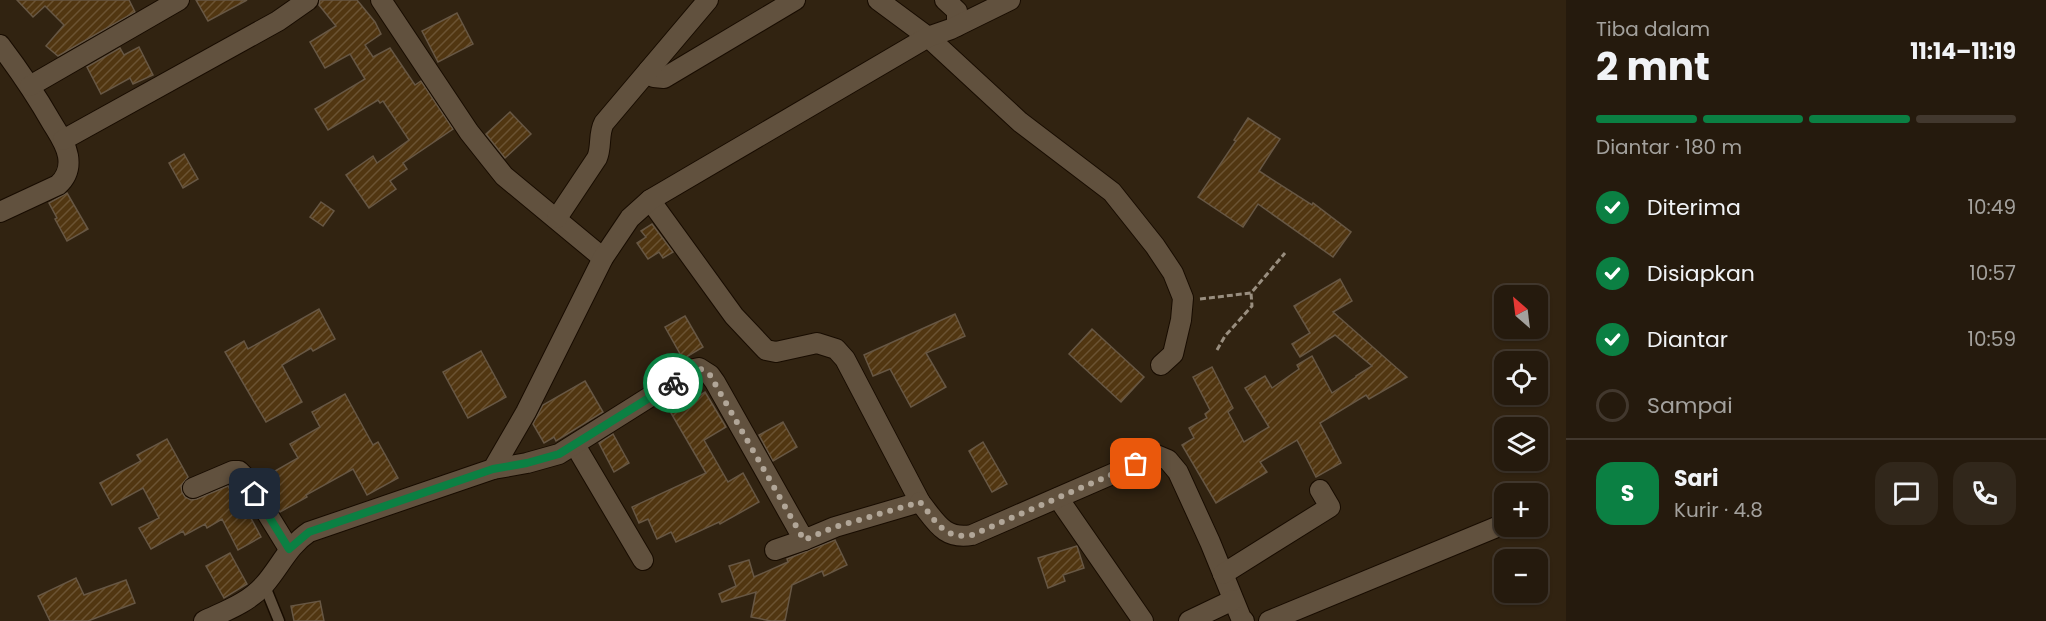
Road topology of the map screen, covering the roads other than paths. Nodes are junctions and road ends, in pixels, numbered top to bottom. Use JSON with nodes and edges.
{"nodes":[{"id":1,"x":179,"y":0,"type":"edge"},
{"id":2,"x":308,"y":0,"type":"edge"},
{"id":3,"x":381,"y":0,"type":"edge"},
{"id":4,"x":708,"y":0,"type":"edge"},
{"id":5,"x":795,"y":0,"type":"edge"},
{"id":6,"x":878,"y":0,"type":"edge"},
{"id":7,"x":945,"y":0,"type":"edge"},
{"id":8,"x":1010,"y":0,"type":"edge"},
{"id":9,"x":957,"y":26,"type":"junction"},
{"id":10,"x":928,"y":37,"type":"junction"},
{"id":11,"x":0,"y":45,"type":"edge"},
{"id":12,"x":650,"y":70,"type":"junction"},
{"id":13,"x":30,"y":86,"type":"junction"},
{"id":14,"x":63,"y":140,"type":"junction"},
{"id":15,"x":650,"y":200,"type":"junction"},
{"id":16,"x":0,"y":213,"type":"edge"},
{"id":17,"x":557,"y":218,"type":"junction"},
{"id":18,"x":603,"y":258,"type":"junction"},
{"id":19,"x":1161,"y":365,"type":"dead end"},
{"id":20,"x":575,"y":445,"type":"junction"},
{"id":21,"x":493,"y":469,"type":"junction"},
{"id":22,"x":193,"y":488,"type":"dead end"},
{"id":23,"x":1320,"y":490,"type":"dead end"},
{"id":24,"x":1058,"y":498,"type":"junction"},
{"id":25,"x":920,"y":502,"type":"junction"},
{"id":26,"x":1494,"y":528,"type":"edge"},
{"id":27,"x":804,"y":540,"type":"junction"},
{"id":28,"x":289,"y":549,"type":"junction"},
{"id":29,"x":775,"y":550,"type":"dead end"},
{"id":30,"x":643,"y":560,"type":"dead end"},
{"id":31,"x":1223,"y":574,"type":"junction"},
{"id":32,"x":264,"y":584,"type":"junction"},
{"id":33,"x":1233,"y":600,"type":"junction"},
{"id":34,"x":204,"y":621,"type":"edge"},
{"id":35,"x":279,"y":621,"type":"edge"},
{"id":36,"x":1143,"y":621,"type":"edge"},
{"id":37,"x":1189,"y":621,"type":"edge"},
{"id":38,"x":1244,"y":621,"type":"edge"},
{"id":39,"x":1269,"y":621,"type":"edge"}],
"edges":[{"from":1,"to":13,"type":"street"},
{"from":2,"to":14,"type":"street"},
{"from":3,"to":17,"type":"street"},
{"from":4,"to":12,"type":"street"},
{"from":5,"to":12,"type":"street"},
{"from":6,"to":10,"type":"street"},
{"from":7,"to":9,"type":"street"},
{"from":8,"to":9,"type":"street"},
{"from":9,"to":10,"type":"street"},
{"from":10,"to":15,"type":"street"},
{"from":10,"to":19,"type":"street"},
{"from":11,"to":13,"type":"street"},
{"from":12,"to":17,"type":"street"},
{"from":13,"to":14,"type":"street"},
{"from":14,"to":16,"type":"street"},
{"from":15,"to":18,"type":"street"},
{"from":15,"to":25,"type":"street"},
{"from":17,"to":18,"type":"street"},
{"from":18,"to":21,"type":"street"},
{"from":20,"to":21,"type":"street"},
{"from":20,"to":27,"type":"street"},
{"from":20,"to":30,"type":"street"},
{"from":21,"to":28,"type":"street"},
{"from":22,"to":28,"type":"street"},
{"from":23,"to":31,"type":"street"},
{"from":24,"to":25,"type":"street"},
{"from":24,"to":31,"type":"street"},
{"from":24,"to":36,"type":"street"},
{"from":25,"to":27,"type":"street"},
{"from":26,"to":39,"type":"street"},
{"from":27,"to":29,"type":"street"},
{"from":28,"to":32,"type":"street"},
{"from":31,"to":33,"type":"street"},
{"from":32,"to":34,"type":"street"},
{"from":32,"to":35,"type":"lane"},
{"from":33,"to":37,"type":"street"},
{"from":33,"to":38,"type":"street"}]}
